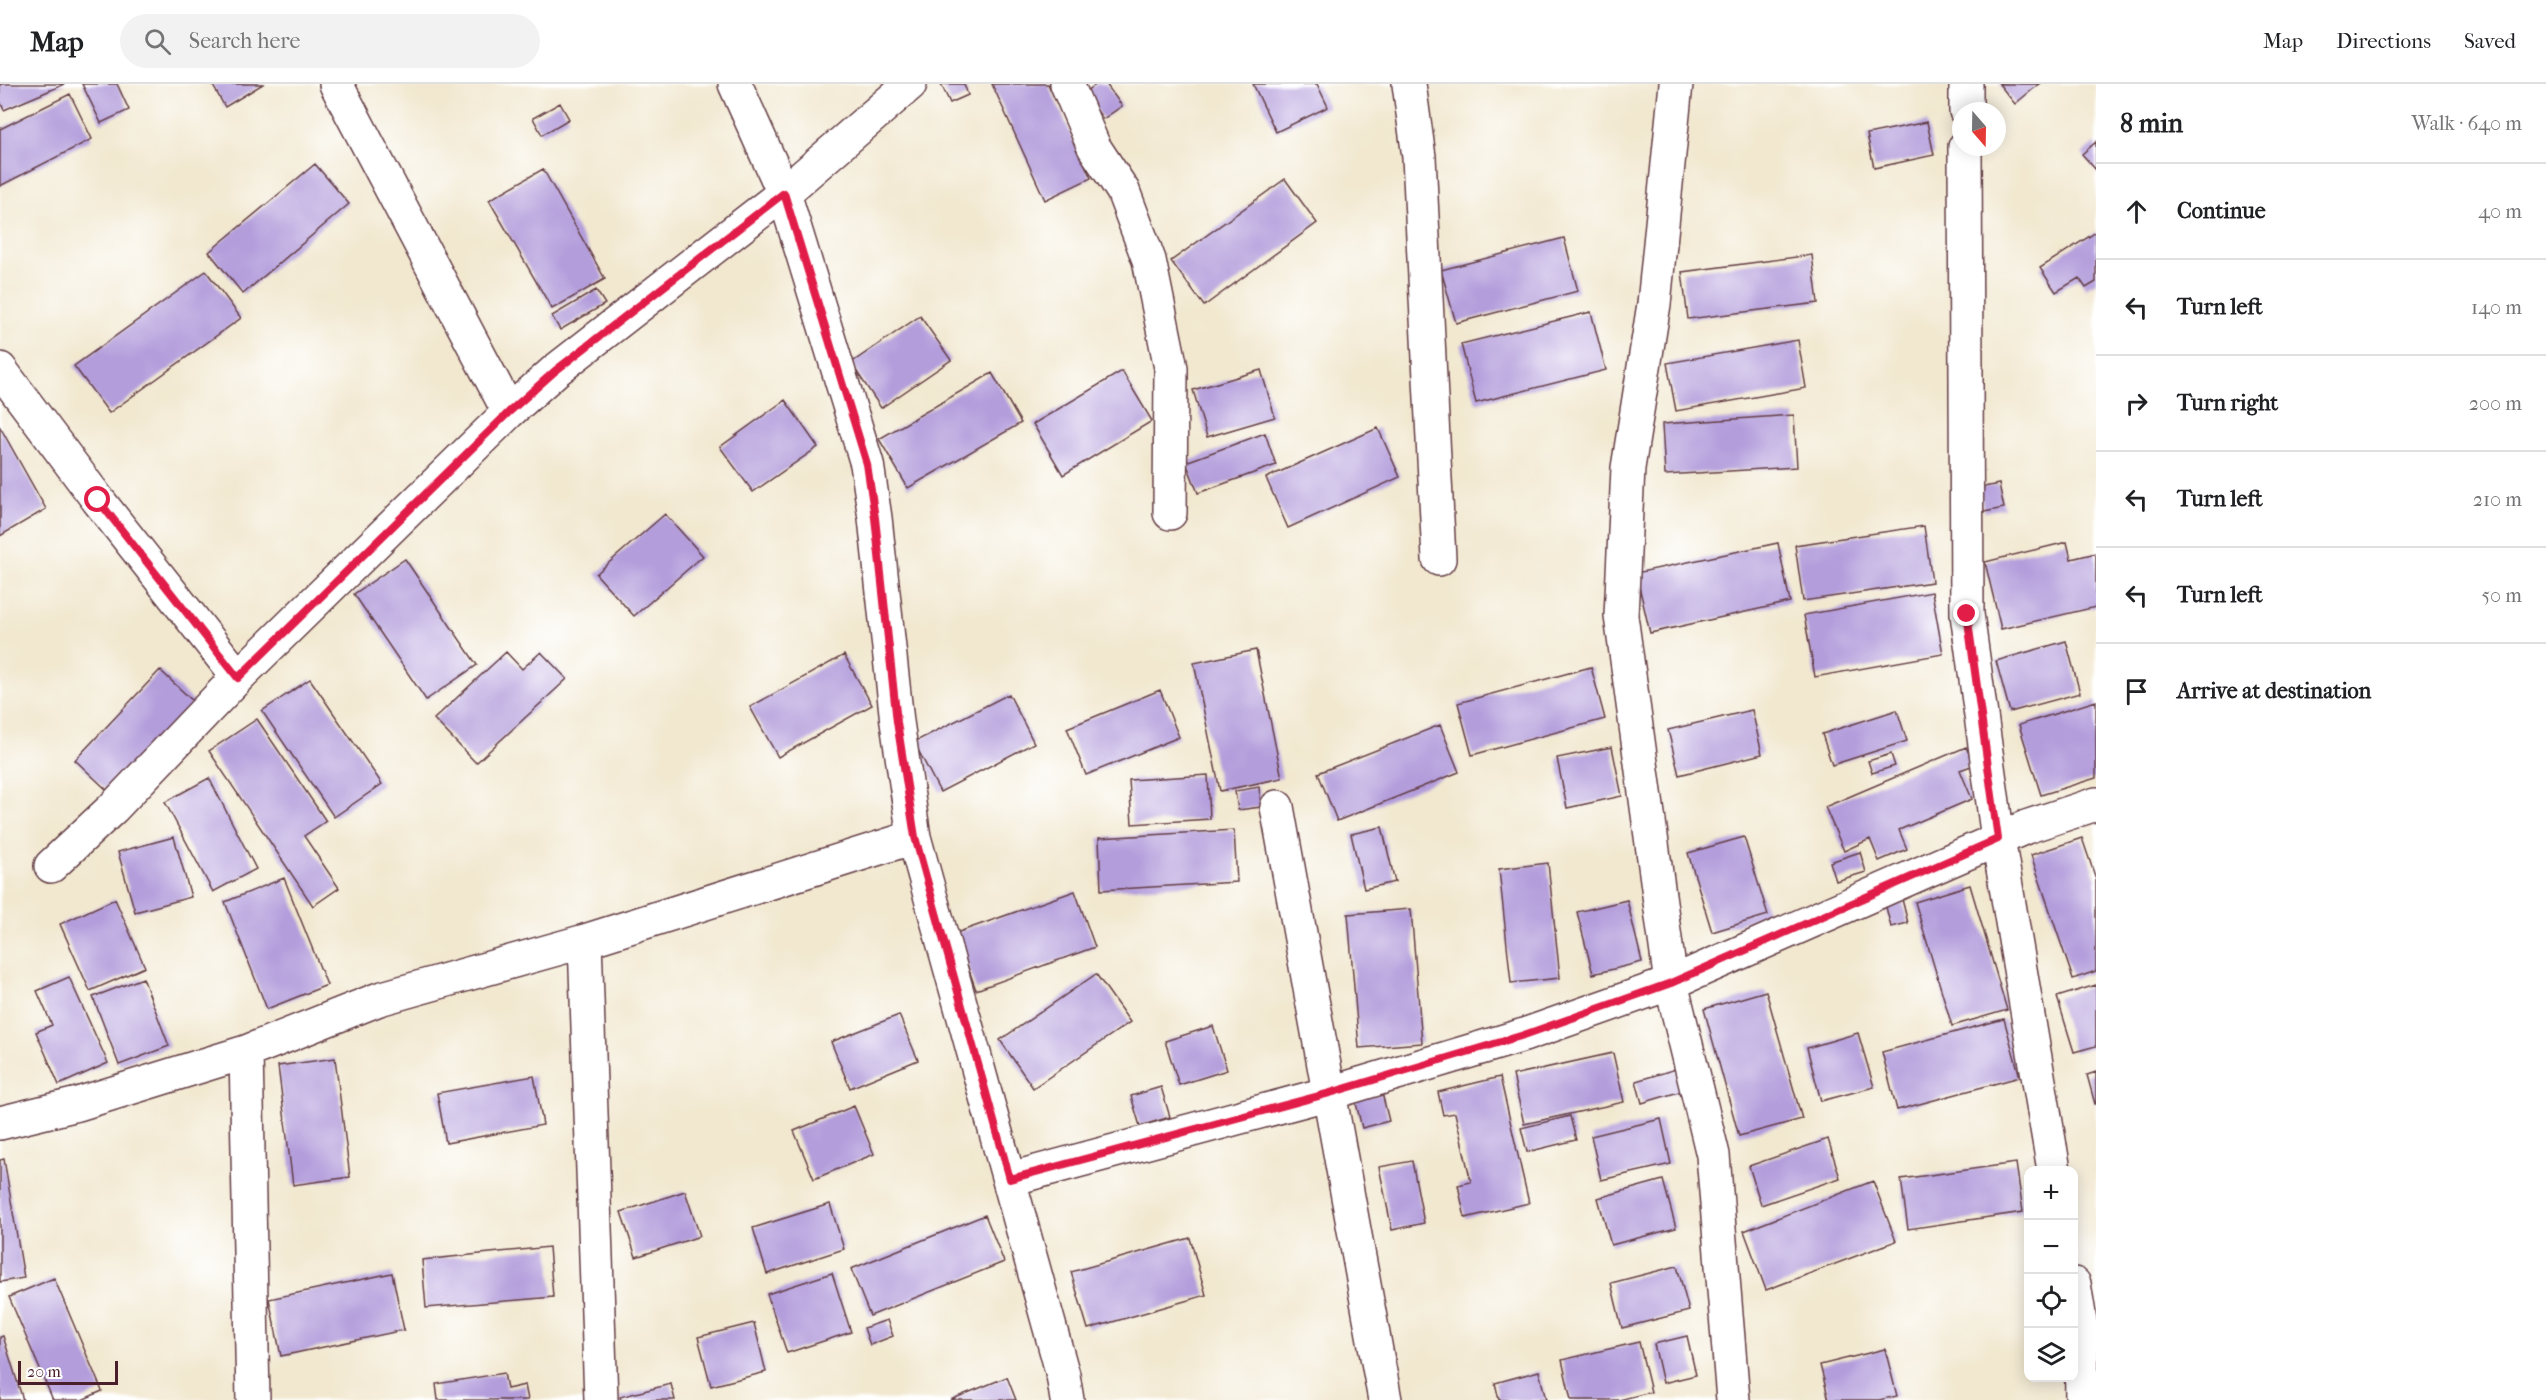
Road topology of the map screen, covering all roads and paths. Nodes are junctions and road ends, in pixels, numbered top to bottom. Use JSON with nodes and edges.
{"nodes":[{"id":1,"x":336,"y":84,"type":"edge"},
{"id":2,"x":735,"y":84,"type":"edge"},
{"id":3,"x":910,"y":84,"type":"edge"},
{"id":4,"x":1067,"y":84,"type":"edge"},
{"id":5,"x":1409,"y":84,"type":"edge"},
{"id":6,"x":1676,"y":84,"type":"edge"},
{"id":7,"x":1966,"y":84,"type":"edge"},
{"id":8,"x":1965,"y":102,"type":"edge"},
{"id":9,"x":1965,"y":156,"type":"edge"},
{"id":10,"x":784,"y":193,"type":"junction"},
{"id":11,"x":0,"y":369,"type":"edge"},
{"id":12,"x":509,"y":412,"type":"junction"},
{"id":13,"x":1170,"y":513,"type":"dead end"},
{"id":14,"x":1439,"y":559,"type":"dead end"},
{"id":15,"x":238,"y":678,"type":"junction"},
{"id":16,"x":2096,"y":804,"type":"edge"},
{"id":17,"x":1277,"y":807,"type":"dead end"},
{"id":18,"x":915,"y":837,"type":"junction"},
{"id":19,"x":1998,"y":839,"type":"junction"},
{"id":20,"x":51,"y":866,"type":"dead end"},
{"id":21,"x":585,"y":941,"type":"junction"},
{"id":22,"x":1671,"y":983,"type":"junction"},
{"id":23,"x":246,"y":1052,"type":"junction"},
{"id":24,"x":1330,"y":1093,"type":"junction"},
{"id":25,"x":0,"y":1122,"type":"edge"},
{"id":26,"x":2053,"y":1166,"type":"edge"},
{"id":27,"x":1010,"y":1179,"type":"junction"},
{"id":28,"x":2078,"y":1311,"type":"edge"},
{"id":29,"x":253,"y":1400,"type":"edge"},
{"id":30,"x":601,"y":1400,"type":"edge"},
{"id":31,"x":1067,"y":1400,"type":"edge"},
{"id":32,"x":1385,"y":1400,"type":"edge"},
{"id":33,"x":1733,"y":1400,"type":"edge"},
{"id":34,"x":2082,"y":1400,"type":"edge"}],
"edges":[{"from":1,"to":12,"type":"street"},
{"from":2,"to":10,"type":"street"},
{"from":3,"to":10,"type":"street"},
{"from":4,"to":13,"type":"street"},
{"from":5,"to":14,"type":"street"},
{"from":6,"to":22,"type":"street"},
{"from":7,"to":8,"type":"street"},
{"from":9,"to":19,"type":"street"},
{"from":10,"to":12,"type":"street"},
{"from":10,"to":18,"type":"street"},
{"from":11,"to":15,"type":"street"},
{"from":12,"to":15,"type":"street"},
{"from":15,"to":20,"type":"street"},
{"from":16,"to":19,"type":"street"},
{"from":17,"to":24,"type":"street"},
{"from":18,"to":21,"type":"street"},
{"from":18,"to":27,"type":"street"},
{"from":19,"to":22,"type":"street"},
{"from":19,"to":26,"type":"street"},
{"from":21,"to":23,"type":"street"},
{"from":21,"to":30,"type":"street"},
{"from":22,"to":24,"type":"street"},
{"from":22,"to":33,"type":"street"},
{"from":23,"to":25,"type":"street"},
{"from":23,"to":29,"type":"street"},
{"from":24,"to":27,"type":"street"},
{"from":24,"to":32,"type":"street"},
{"from":27,"to":31,"type":"street"},
{"from":28,"to":34,"type":"street"}]}
